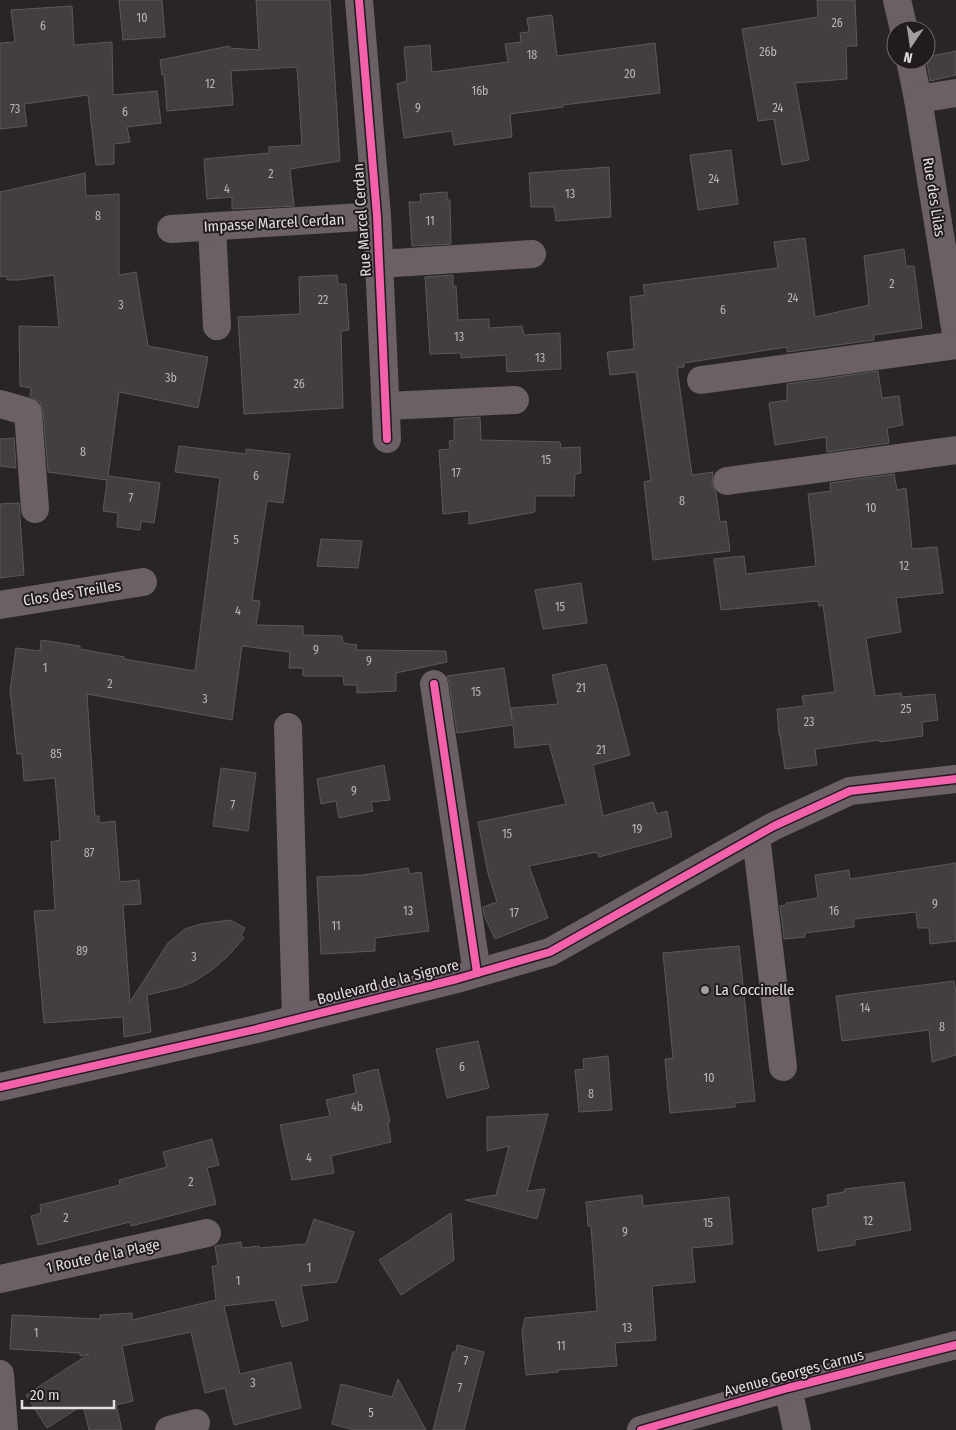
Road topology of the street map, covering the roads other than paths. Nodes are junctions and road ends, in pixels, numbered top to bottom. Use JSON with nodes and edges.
{"nodes":[{"id":1,"x":358,"y":0,"type":"edge"},
{"id":2,"x":897,"y":0,"type":"edge"},
{"id":3,"x":902,"y":20,"type":"edge"},
{"id":4,"x":912,"y":70,"type":"edge"},
{"id":5,"x":956,"y":93,"type":"edge"},
{"id":6,"x":918,"y":100,"type":"junction"},
{"id":7,"x":377,"y":216,"type":"junction"},
{"id":8,"x":212,"y":227,"type":"junction"},
{"id":9,"x":171,"y":229,"type":"dead end"},
{"id":10,"x":532,"y":254,"type":"dead end"},
{"id":11,"x":380,"y":264,"type":"junction"},
{"id":12,"x":217,"y":326,"type":"dead end"},
{"id":13,"x":956,"y":334,"type":"edge"},
{"id":14,"x":956,"y":345,"type":"edge"},
{"id":15,"x":701,"y":380,"type":"dead end"},
{"id":16,"x":516,"y":400,"type":"dead end"},
{"id":17,"x":0,"y":404,"type":"edge"},
{"id":18,"x":386,"y":406,"type":"junction"},
{"id":19,"x":387,"y":439,"type":"dead end"},
{"id":20,"x":956,"y":450,"type":"edge"},
{"id":21,"x":727,"y":481,"type":"dead end"},
{"id":22,"x":35,"y":509,"type":"dead end"},
{"id":23,"x":143,"y":582,"type":"dead end"},
{"id":24,"x":0,"y":605,"type":"edge"},
{"id":25,"x":434,"y":684,"type":"dead end"},
{"id":26,"x":288,"y":727,"type":"dead end"},
{"id":27,"x":956,"y":779,"type":"edge"},
{"id":28,"x":756,"y":836,"type":"junction"},
{"id":29,"x":477,"y":974,"type":"junction"},
{"id":30,"x":296,"y":1019,"type":"junction"},
{"id":31,"x":784,"y":1068,"type":"dead end"},
{"id":32,"x":0,"y":1087,"type":"edge"},
{"id":33,"x":207,"y":1233,"type":"dead end"},
{"id":34,"x":0,"y":1279,"type":"edge"},
{"id":35,"x":956,"y":1344,"type":"edge"},
{"id":36,"x":0,"y":1374,"type":"edge"},
{"id":37,"x":788,"y":1388,"type":"junction"},
{"id":38,"x":196,"y":1423,"type":"dead end"},
{"id":39,"x":4,"y":1430,"type":"edge"},
{"id":40,"x":169,"y":1430,"type":"edge"},
{"id":41,"x":640,"y":1430,"type":"edge"},
{"id":42,"x":796,"y":1430,"type":"edge"}],
"edges":[{"from":1,"to":7,"type":"street","name":"Rue Marcel Cerdan"},
{"from":2,"to":3,"type":"street"},
{"from":4,"to":6,"type":"street","name":"Rue des Lilas"},
{"from":5,"to":6,"type":"street"},
{"from":6,"to":13,"type":"street","name":"Rue des Lilas"},
{"from":7,"to":8,"type":"street","name":"Impasse Marcel Cerdan"},
{"from":7,"to":11,"type":"street","name":"Rue Marcel Cerdan"},
{"from":8,"to":9,"type":"street","name":"Impasse Marcel Cerdan"},
{"from":8,"to":12,"type":"street"},
{"from":10,"to":11,"type":"street","name":"Rue Marcel Cerdan"},
{"from":11,"to":18,"type":"street","name":"Rue Marcel Cerdan"},
{"from":14,"to":15,"type":"street"},
{"from":16,"to":18,"type":"street"},
{"from":17,"to":22,"type":"street"},
{"from":18,"to":19,"type":"street","name":"Rue Marcel Cerdan"},
{"from":20,"to":21,"type":"street"},
{"from":23,"to":24,"type":"street","name":"Clos des Treilles"},
{"from":25,"to":29,"type":"street"},
{"from":26,"to":30,"type":"street"},
{"from":27,"to":28,"type":"street","name":"Boulevard de la Signore"},
{"from":28,"to":29,"type":"street","name":"Boulevard de la Signore"},
{"from":28,"to":31,"type":"street"},
{"from":29,"to":30,"type":"street","name":"Boulevard de la Signore"},
{"from":30,"to":32,"type":"street","name":"Boulevard de la Signore"},
{"from":33,"to":34,"type":"street","name":"1 Route de la Plage"},
{"from":35,"to":37,"type":"street","name":"Avenue Georges Carnus"},
{"from":36,"to":39,"type":"street"},
{"from":37,"to":41,"type":"street","name":"Avenue Georges Carnus"},
{"from":37,"to":42,"type":"street"},
{"from":38,"to":40,"type":"street"}]}
